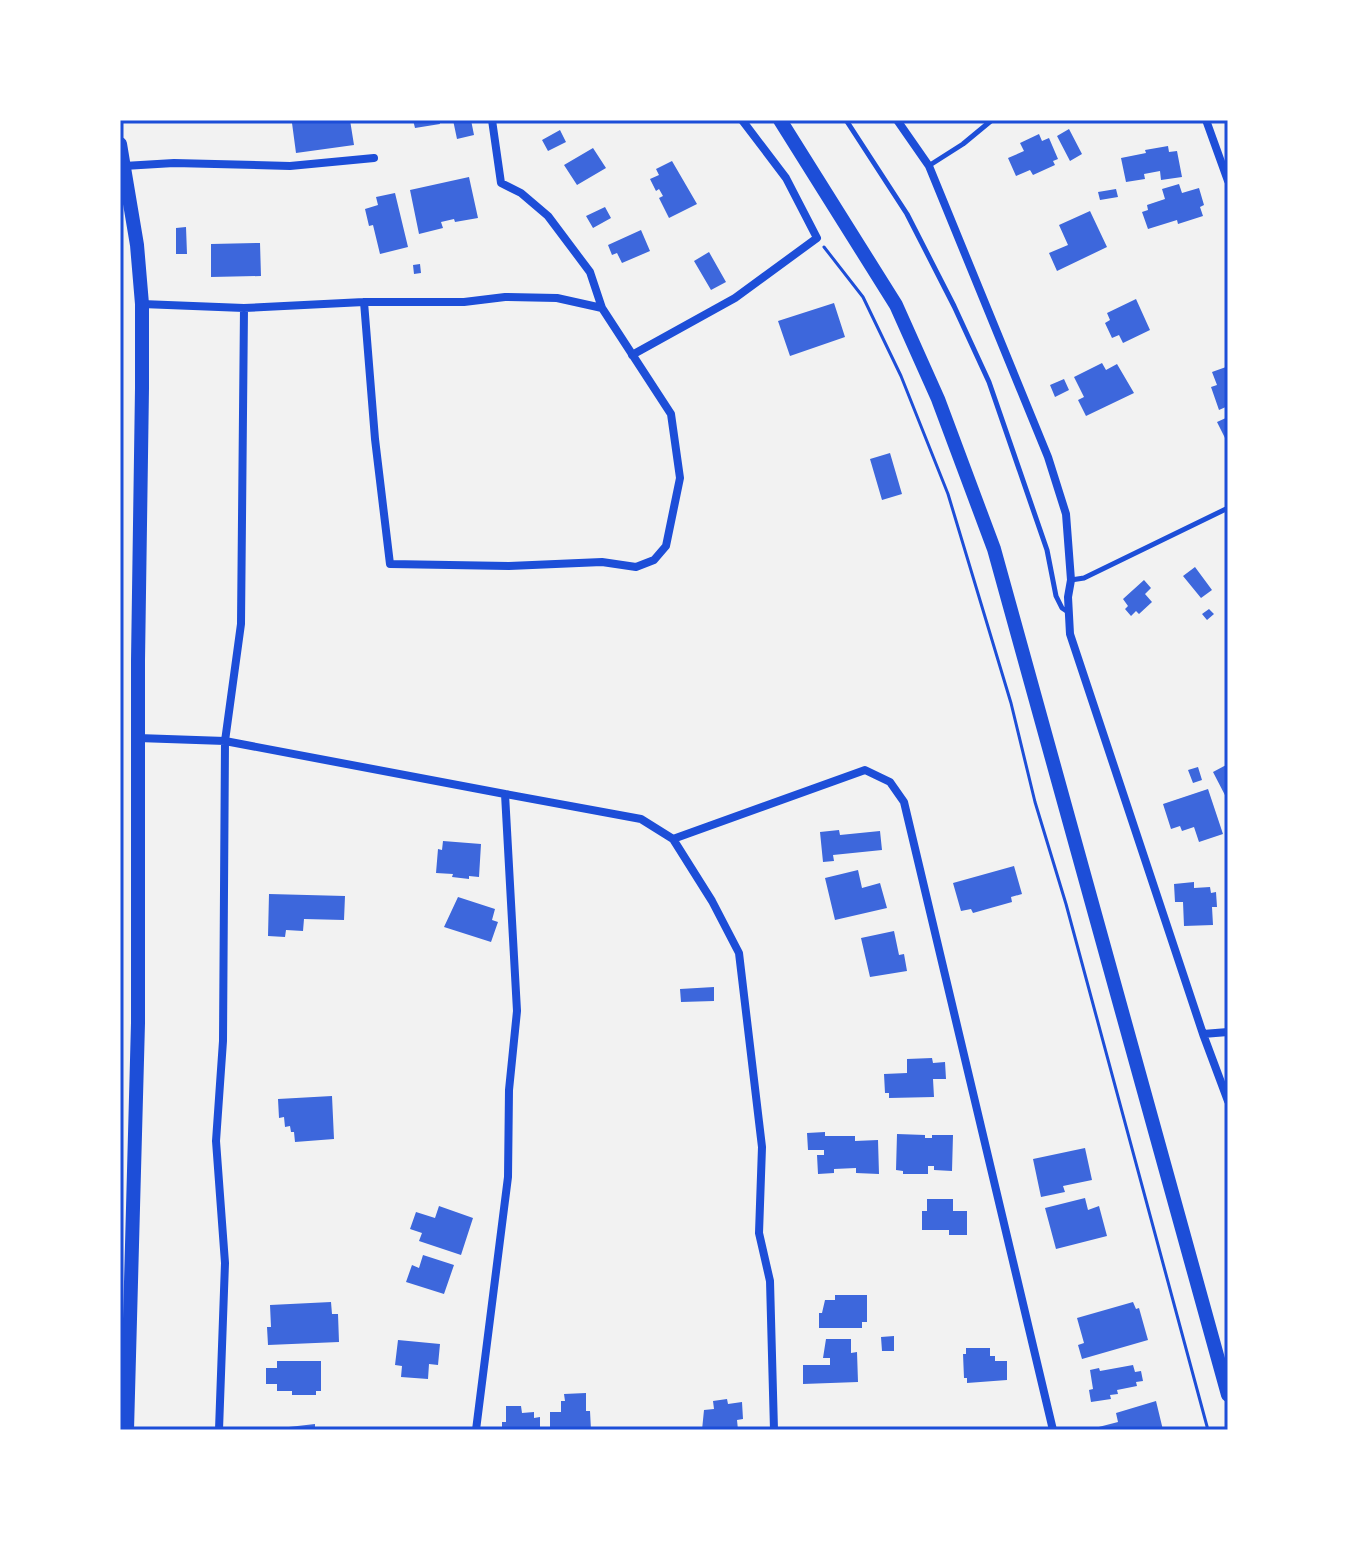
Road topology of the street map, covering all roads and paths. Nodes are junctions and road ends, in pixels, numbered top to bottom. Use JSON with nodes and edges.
{"nodes":[{"id":1,"x":492,"y":120,"type":"edge"},
{"id":2,"x":742,"y":120,"type":"edge"},
{"id":3,"x":780,"y":120,"type":"edge"},
{"id":4,"x":846,"y":120,"type":"edge"},
{"id":5,"x":897,"y":120,"type":"edge"},
{"id":6,"x":992,"y":120,"type":"edge"},
{"id":7,"x":1206,"y":120,"type":"edge"},
{"id":8,"x":120,"y":144,"type":"edge"},
{"id":9,"x":374,"y":158,"type":"dead end"},
{"id":10,"x":124,"y":166,"type":"junction"},
{"id":11,"x":929,"y":166,"type":"junction"},
{"id":12,"x":1228,"y":181,"type":"edge"},
{"id":13,"x":124,"y":189,"type":"edge"},
{"id":14,"x":817,"y":238,"type":"junction"},
{"id":15,"x":364,"y":302,"type":"junction"},
{"id":16,"x":142,"y":304,"type":"junction"},
{"id":17,"x":244,"y":308,"type":"junction"},
{"id":18,"x":602,"y":308,"type":"junction"},
{"id":19,"x":632,"y":355,"type":"junction"},
{"id":20,"x":1228,"y":508,"type":"edge"},
{"id":21,"x":1071,"y":580,"type":"junction"},
{"id":22,"x":1068,"y":612,"type":"junction"},
{"id":23,"x":138,"y":738,"type":"junction"},
{"id":24,"x":225,"y":741,"type":"junction"},
{"id":25,"x":505,"y":794,"type":"junction"},
{"id":26,"x":673,"y":839,"type":"junction"},
{"id":27,"x":1228,"y":1032,"type":"edge"},
{"id":28,"x":1203,"y":1034,"type":"junction"},
{"id":29,"x":1228,"y":1101,"type":"edge"},
{"id":30,"x":125,"y":1279,"type":"edge"},
{"id":31,"x":1228,"y":1395,"type":"edge"},
{"id":32,"x":127,"y":1430,"type":"edge"},
{"id":33,"x":219,"y":1430,"type":"edge"},
{"id":34,"x":476,"y":1430,"type":"edge"},
{"id":35,"x":774,"y":1430,"type":"edge"},
{"id":36,"x":1053,"y":1430,"type":"edge"},
{"id":37,"x":1208,"y":1430,"type":"edge"}],
"edges":[{"from":1,"to":18,"type":"street"},
{"from":2,"to":14,"type":"street"},
{"from":3,"to":31,"type":"main road"},
{"from":4,"to":22,"type":"lane"},
{"from":5,"to":11,"type":"street"},
{"from":6,"to":11,"type":"lane"},
{"from":7,"to":12,"type":"street"},
{"from":8,"to":10,"type":"main road"},
{"from":9,"to":10,"type":"street"},
{"from":10,"to":13,"type":"main road"},
{"from":11,"to":21,"type":"street"},
{"from":13,"to":16,"type":"main road"},
{"from":14,"to":19,"type":"street"},
{"from":14,"to":37,"type":"path"},
{"from":15,"to":17,"type":"street"},
{"from":15,"to":18,"type":"street"},
{"from":15,"to":19,"type":"street"},
{"from":16,"to":17,"type":"street"},
{"from":16,"to":23,"type":"main road"},
{"from":17,"to":24,"type":"street"},
{"from":18,"to":19,"type":"street"},
{"from":20,"to":21,"type":"lane"},
{"from":21,"to":22,"type":"street"},
{"from":22,"to":28,"type":"street"},
{"from":23,"to":24,"type":"street"},
{"from":23,"to":30,"type":"main road"},
{"from":24,"to":25,"type":"street"},
{"from":24,"to":33,"type":"street"},
{"from":25,"to":26,"type":"street"},
{"from":25,"to":34,"type":"street"},
{"from":26,"to":35,"type":"street"},
{"from":26,"to":36,"type":"street"},
{"from":27,"to":28,"type":"street"},
{"from":28,"to":29,"type":"street"},
{"from":30,"to":32,"type":"main road"}]}
